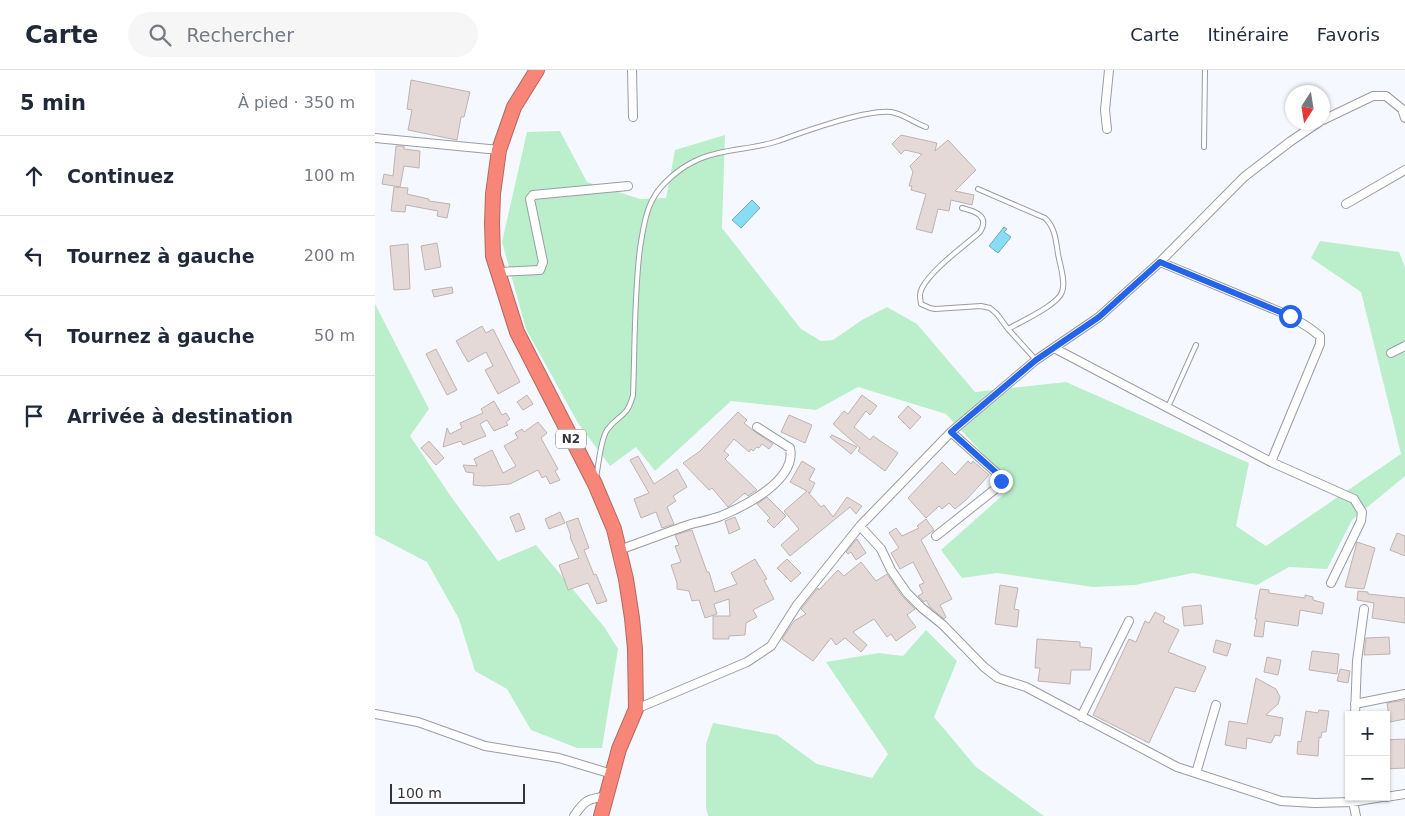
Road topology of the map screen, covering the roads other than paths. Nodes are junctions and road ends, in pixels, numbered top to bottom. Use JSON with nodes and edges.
{"nodes":[{"id":1,"x":537,"y":70,"type":"edge"},
{"id":2,"x":632,"y":70,"type":"edge"},
{"id":3,"x":1109,"y":70,"type":"edge"},
{"id":4,"x":1205,"y":70,"type":"edge"},
{"id":5,"x":633,"y":117,"type":"dead end"},
{"id":6,"x":1330,"y":117,"type":"edge"},
{"id":7,"x":1405,"y":118,"type":"edge"},
{"id":8,"x":926,"y":127,"type":"dead end"},
{"id":9,"x":1107,"y":130,"type":"dead end"},
{"id":10,"x":1308,"y":130,"type":"edge"},
{"id":11,"x":375,"y":138,"type":"edge"},
{"id":12,"x":1204,"y":147,"type":"dead end"},
{"id":13,"x":499,"y":150,"type":"junction"},
{"id":14,"x":1405,"y":170,"type":"edge"},
{"id":15,"x":628,"y":186,"type":"dead end"},
{"id":16,"x":978,"y":190,"type":"dead end"},
{"id":17,"x":1346,"y":204,"type":"dead end"},
{"id":18,"x":962,"y":208,"type":"dead end"},
{"id":19,"x":1160,"y":262,"type":"junction"},
{"id":20,"x":498,"y":272,"type":"junction"},
{"id":21,"x":1008,"y":329,"type":"junction"},
{"id":22,"x":1196,"y":345,"type":"dead end"},
{"id":23,"x":1405,"y":346,"type":"edge"},
{"id":24,"x":1054,"y":348,"type":"junction"},
{"id":25,"x":1391,"y":353,"type":"dead end"},
{"id":26,"x":1036,"y":360,"type":"junction"},
{"id":27,"x":1168,"y":407,"type":"junction"},
{"id":28,"x":757,"y":427,"type":"dead end"},
{"id":29,"x":951,"y":432,"type":"junction"},
{"id":30,"x":1271,"y":462,"type":"junction"},
{"id":31,"x":595,"y":484,"type":"junction"},
{"id":32,"x":860,"y":526,"type":"junction"},
{"id":33,"x":936,"y":536,"type":"dead end"},
{"id":34,"x":619,"y":550,"type":"junction"},
{"id":35,"x":1331,"y":583,"type":"dead end"},
{"id":36,"x":1364,"y":609,"type":"dead end"},
{"id":37,"x":1129,"y":621,"type":"dead end"},
{"id":38,"x":1405,"y":694,"type":"edge"},
{"id":39,"x":1355,"y":704,"type":"junction"},
{"id":40,"x":1216,"y":705,"type":"dead end"},
{"id":41,"x":635,"y":709,"type":"junction"},
{"id":42,"x":1355,"y":711,"type":"edge"},
{"id":43,"x":375,"y":714,"type":"edge"},
{"id":44,"x":1081,"y":717,"type":"junction"},
{"id":45,"x":1196,"y":773,"type":"junction"},
{"id":46,"x":612,"y":774,"type":"junction"},
{"id":47,"x":1405,"y":794,"type":"edge"},
{"id":48,"x":1390,"y":796,"type":"edge"},
{"id":49,"x":606,"y":797,"type":"junction"},
{"id":50,"x":1345,"y":800,"type":"edge"},
{"id":51,"x":1352,"y":801,"type":"edge"},
{"id":52,"x":573,"y":816,"type":"edge"},
{"id":53,"x":601,"y":816,"type":"edge"},
{"id":54,"x":1356,"y":816,"type":"edge"}],
"edges":[{"from":1,"to":13,"type":"highway","number":"N2"},
{"from":2,"to":5,"type":"street"},
{"from":3,"to":9,"type":"street"},
{"from":4,"to":12,"type":"lane"},
{"from":6,"to":7,"type":"street"},
{"from":8,"to":31,"type":"lane"},
{"from":10,"to":19,"type":"street"},
{"from":11,"to":13,"type":"street"},
{"from":13,"to":20,"type":"highway","number":"N2"},
{"from":14,"to":17,"type":"street"},
{"from":15,"to":20,"type":"street"},
{"from":16,"to":21,"type":"lane"},
{"from":18,"to":21,"type":"lane"},
{"from":19,"to":24,"type":"street"},
{"from":19,"to":30,"type":"street"},
{"from":20,"to":31,"type":"highway","number":"N2"},
{"from":21,"to":26,"type":"lane"},
{"from":22,"to":27,"type":"lane"},
{"from":23,"to":25,"type":"street"},
{"from":24,"to":26,"type":"street"},
{"from":24,"to":27,"type":"street"},
{"from":26,"to":29,"type":"street"},
{"from":27,"to":30,"type":"street"},
{"from":28,"to":34,"type":"street"},
{"from":29,"to":32,"type":"street"},
{"from":29,"to":33,"type":"street"},
{"from":30,"to":35,"type":"street"},
{"from":31,"to":34,"type":"highway","number":"N2"},
{"from":32,"to":41,"type":"street"},
{"from":32,"to":44,"type":"street"},
{"from":34,"to":41,"type":"highway","number":"N2"},
{"from":36,"to":39,"type":"street"},
{"from":37,"to":44,"type":"street"},
{"from":38,"to":39,"type":"street"},
{"from":39,"to":42,"type":"street"},
{"from":40,"to":45,"type":"street"},
{"from":41,"to":46,"type":"highway","number":"N2"},
{"from":43,"to":46,"type":"street"},
{"from":44,"to":45,"type":"street"},
{"from":45,"to":50,"type":"street"},
{"from":46,"to":49,"type":"highway","number":"N2"},
{"from":47,"to":48,"type":"street"},
{"from":49,"to":52,"type":"street"},
{"from":49,"to":53,"type":"highway","number":"N2"},
{"from":51,"to":54,"type":"street"}]}
